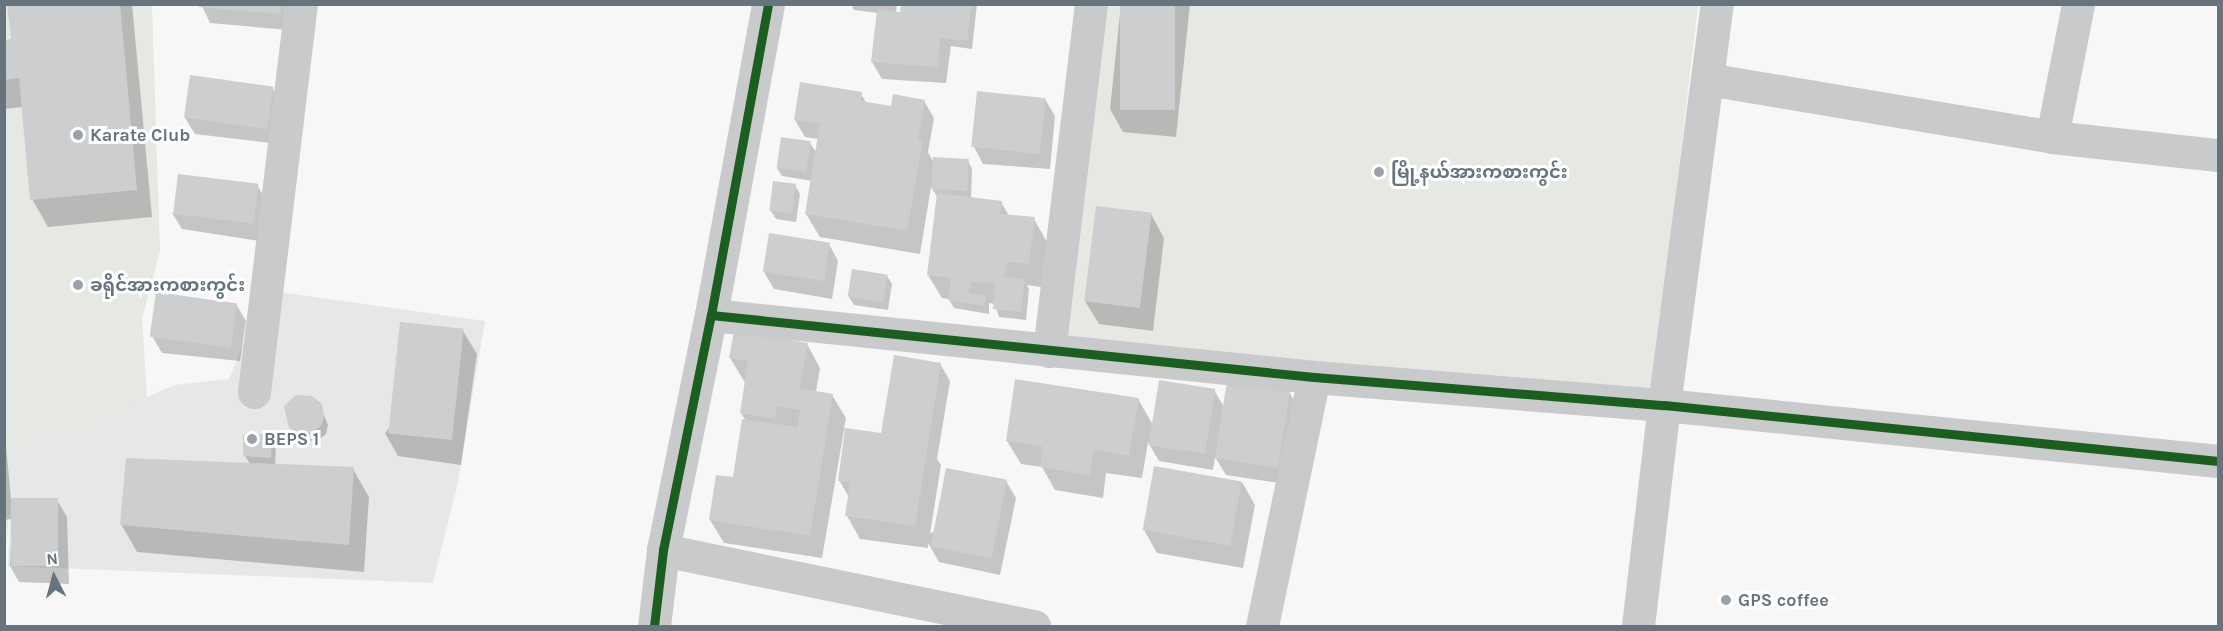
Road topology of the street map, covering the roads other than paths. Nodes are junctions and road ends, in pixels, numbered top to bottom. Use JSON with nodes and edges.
{"nodes":[{"id":1,"x":301,"y":4,"type":"edge"},
{"id":2,"x":768,"y":4,"type":"edge"},
{"id":3,"x":1091,"y":4,"type":"edge"},
{"id":4,"x":1717,"y":4,"type":"edge"},
{"id":5,"x":2078,"y":4,"type":"edge"},
{"id":6,"x":1707,"y":79,"type":"junction"},
{"id":7,"x":2052,"y":137,"type":"junction"},
{"id":8,"x":2218,"y":155,"type":"edge"},
{"id":9,"x":711,"y":315,"type":"junction"},
{"id":10,"x":1049,"y":351,"type":"junction"},
{"id":11,"x":1314,"y":377,"type":"junction"},
{"id":12,"x":254,"y":392,"type":"dead end"},
{"id":13,"x":1664,"y":405,"type":"junction"},
{"id":14,"x":2218,"y":461,"type":"edge"},
{"id":15,"x":663,"y":550,"type":"junction"},
{"id":16,"x":654,"y":627,"type":"edge"},
{"id":17,"x":1034,"y":627,"type":"edge"},
{"id":18,"x":1262,"y":627,"type":"edge"},
{"id":19,"x":1638,"y":627,"type":"edge"}],
"edges":[{"from":1,"to":12,"type":"street"},
{"from":2,"to":9,"type":"street"},
{"from":3,"to":10,"type":"street"},
{"from":4,"to":6,"type":"street"},
{"from":5,"to":7,"type":"street"},
{"from":6,"to":7,"type":"street"},
{"from":6,"to":13,"type":"street"},
{"from":7,"to":8,"type":"street"},
{"from":9,"to":10,"type":"street"},
{"from":9,"to":15,"type":"street"},
{"from":10,"to":11,"type":"street"},
{"from":11,"to":13,"type":"street"},
{"from":11,"to":18,"type":"street"},
{"from":13,"to":14,"type":"street"},
{"from":13,"to":19,"type":"street"},
{"from":15,"to":16,"type":"street"},
{"from":15,"to":17,"type":"street"}]}
